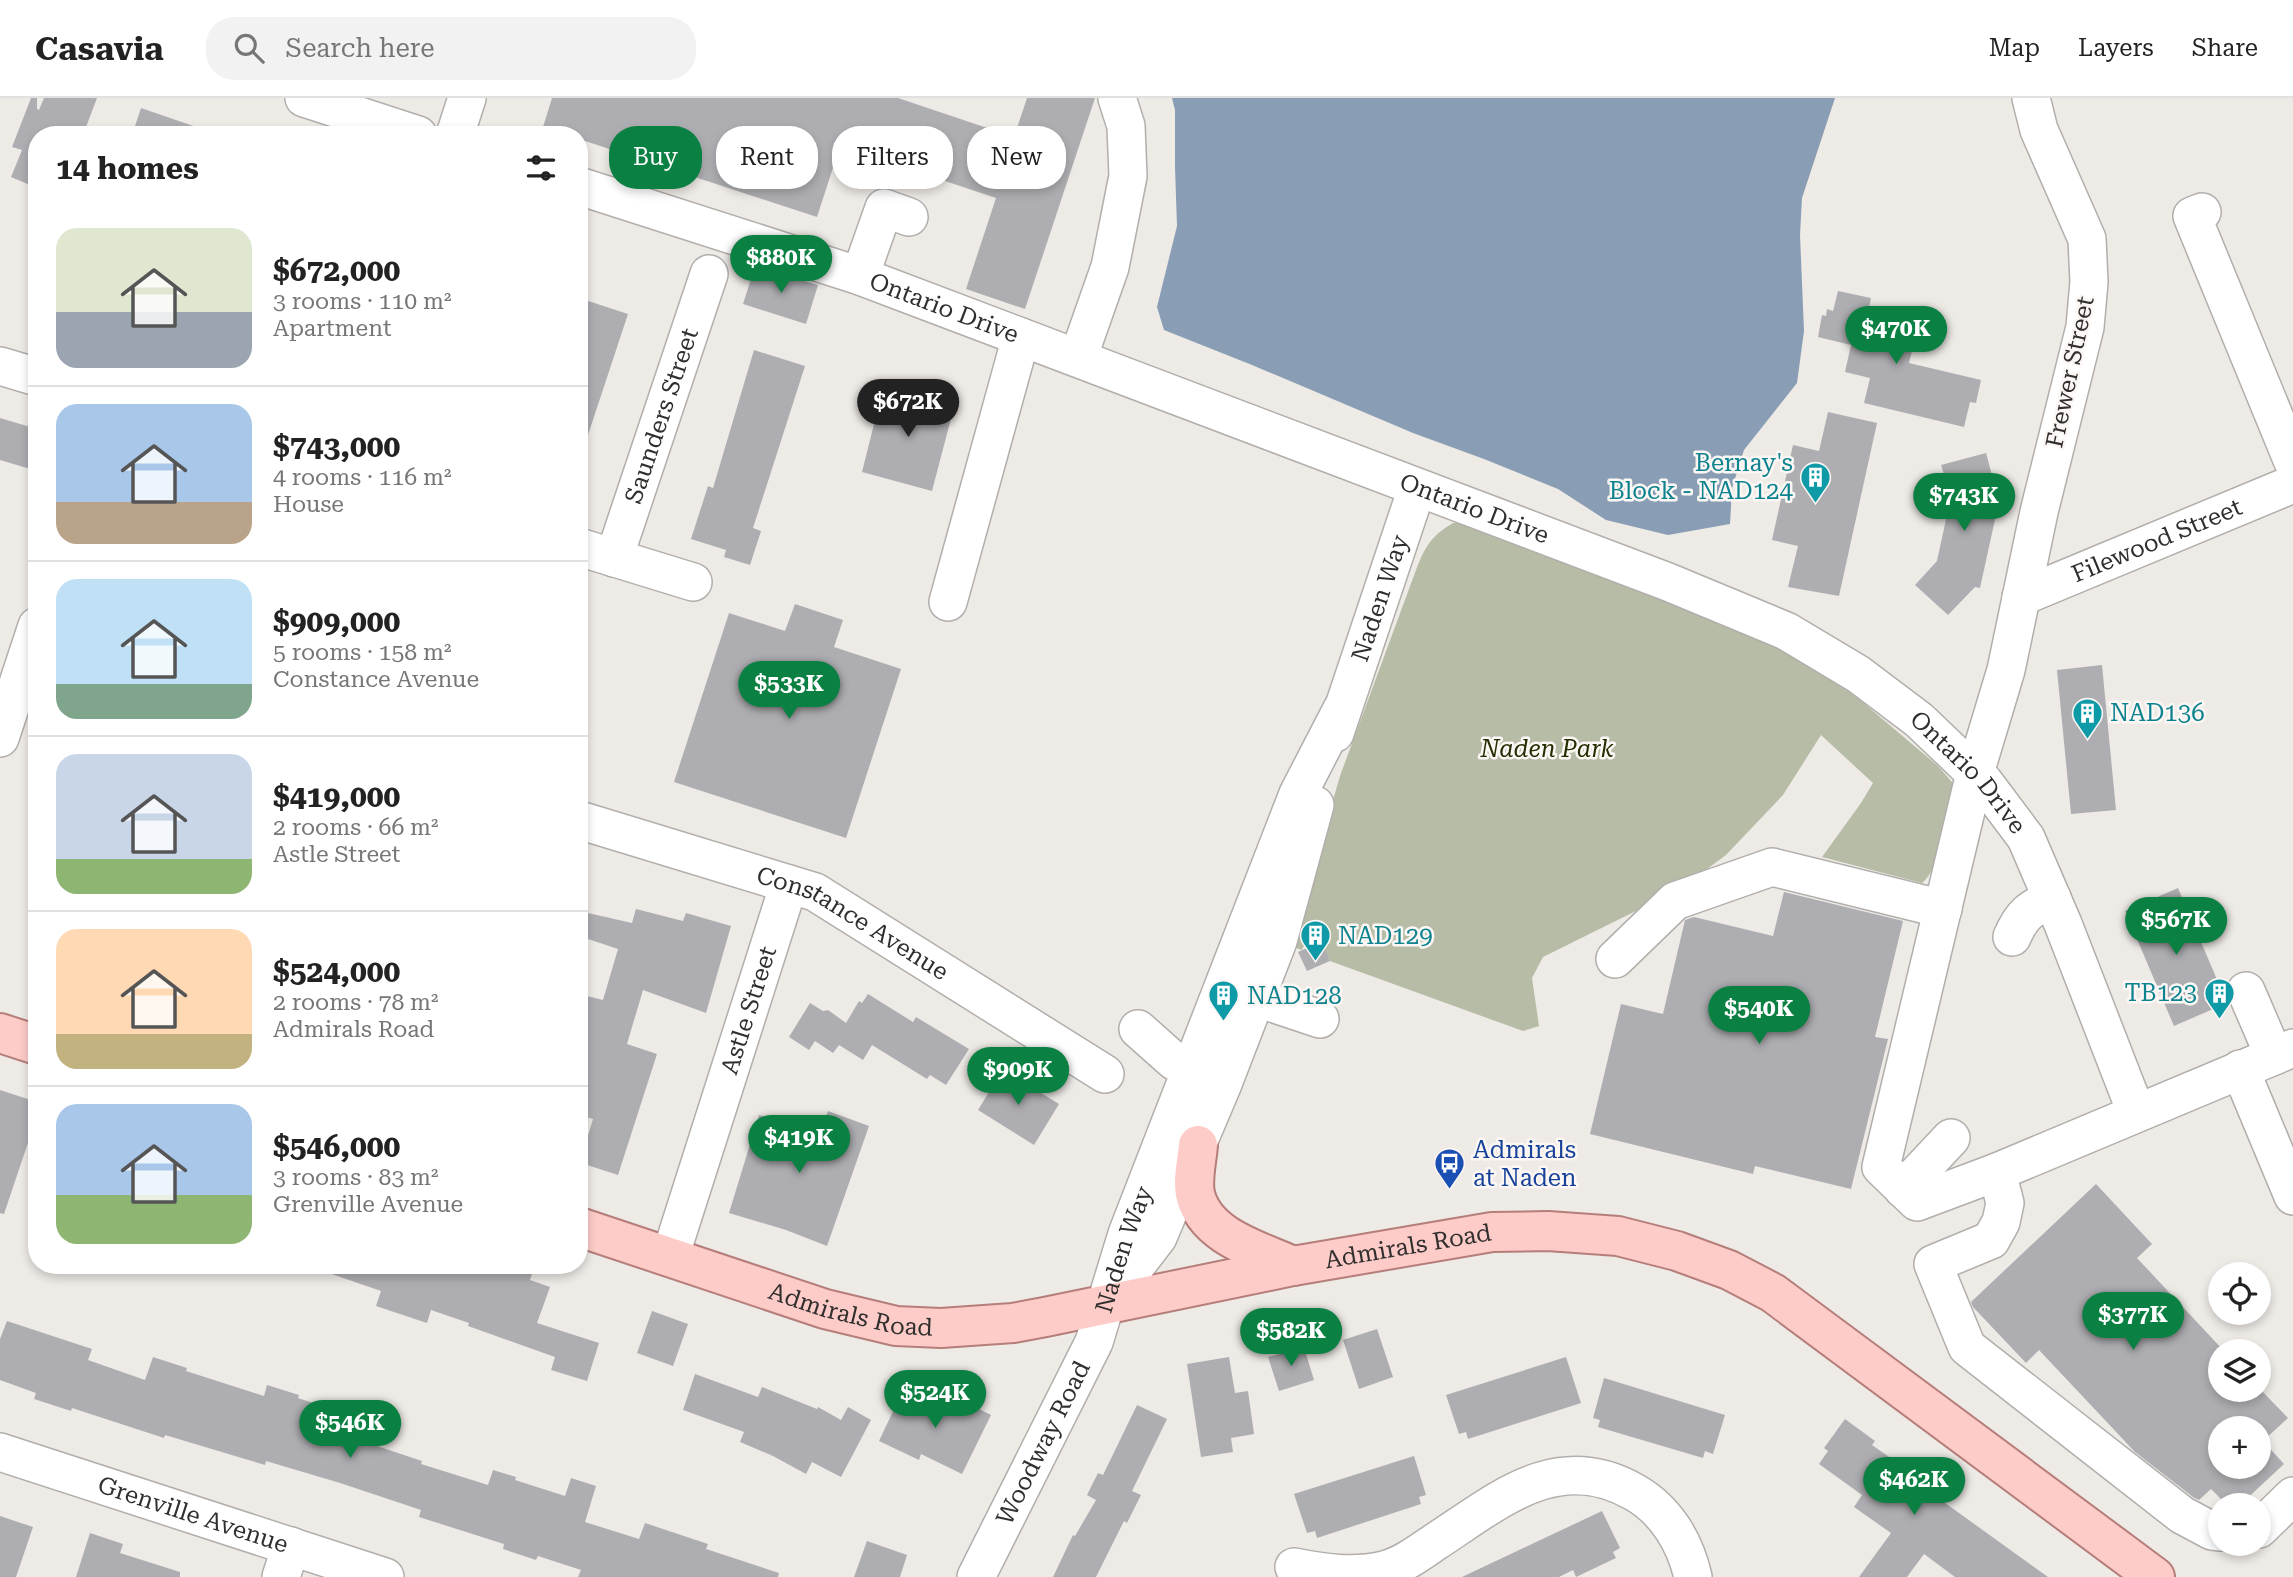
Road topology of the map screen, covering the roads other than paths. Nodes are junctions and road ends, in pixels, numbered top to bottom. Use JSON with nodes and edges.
{"nodes":[{"id":1,"x":304,"y":98,"type":"edge"},
{"id":2,"x":467,"y":98,"type":"edge"},
{"id":3,"x":1117,"y":98,"type":"edge"},
{"id":4,"x":2031,"y":98,"type":"edge"},
{"id":5,"x":390,"y":126,"type":"edge"},
{"id":6,"x":458,"y":126,"type":"edge"},
{"id":7,"x":588,"y":189,"type":"edge"},
{"id":8,"x":2202,"y":212,"type":"dead end"},
{"id":9,"x":909,"y":217,"type":"dead end"},
{"id":10,"x":709,"y":274,"type":"dead end"},
{"id":11,"x":860,"y":276,"type":"junction"},
{"id":12,"x":1021,"y":337,"type":"junction"},
{"id":13,"x":1078,"y":358,"type":"junction"},
{"id":14,"x":0,"y":366,"type":"edge"},
{"id":15,"x":28,"y":374,"type":"edge"},
{"id":16,"x":2293,"y":462,"type":"edge"},
{"id":17,"x":2293,"y":484,"type":"edge"},
{"id":18,"x":1417,"y":488,"type":"junction"},
{"id":19,"x":588,"y":550,"type":"edge"},
{"id":20,"x":614,"y":558,"type":"junction"},
{"id":21,"x":693,"y":582,"type":"dead end"},
{"id":22,"x":2021,"y":597,"type":"junction"},
{"id":23,"x":948,"y":601,"type":"dead end"},
{"id":24,"x":25,"y":644,"type":"edge"},
{"id":25,"x":0,"y":738,"type":"edge"},
{"id":26,"x":1975,"y":773,"type":"junction"},
{"id":27,"x":588,"y":823,"type":"edge"},
{"id":28,"x":789,"y":884,"type":"junction"},
{"id":29,"x":2052,"y":898,"type":"junction"},
{"id":30,"x":1943,"y":909,"type":"junction"},
{"id":31,"x":2012,"y":937,"type":"dead end"},
{"id":32,"x":1615,"y":960,"type":"dead end"},
{"id":33,"x":2246,"y":991,"type":"dead end"},
{"id":34,"x":1239,"y":992,"type":"junction"},
{"id":35,"x":1320,"y":1019,"type":"dead end"},
{"id":36,"x":1138,"y":1029,"type":"dead end"},
{"id":37,"x":0,"y":1033,"type":"edge"},
{"id":38,"x":28,"y":1042,"type":"edge"},
{"id":39,"x":2284,"y":1052,"type":"edge"},
{"id":40,"x":1190,"y":1069,"type":"junction"},
{"id":41,"x":2240,"y":1069,"type":"junction"},
{"id":42,"x":1105,"y":1074,"type":"dead end"},
{"id":43,"x":1222,"y":1086,"type":"junction"},
{"id":44,"x":2136,"y":1112,"type":"junction"},
{"id":45,"x":1951,"y":1138,"type":"dead end"},
{"id":46,"x":1198,"y":1144,"type":"junction"},
{"id":47,"x":1997,"y":1172,"type":"junction"},
{"id":48,"x":1903,"y":1189,"type":"junction"},
{"id":49,"x":2293,"y":1196,"type":"edge"},
{"id":50,"x":588,"y":1230,"type":"edge"},
{"id":51,"x":670,"y":1257,"type":"junction"},
{"id":52,"x":1293,"y":1266,"type":"junction"},
{"id":53,"x":1104,"y":1307,"type":"junction"},
{"id":54,"x":0,"y":1452,"type":"edge"},
{"id":55,"x":2293,"y":1496,"type":"edge"},
{"id":56,"x":2271,"y":1517,"type":"edge"},
{"id":57,"x":2208,"y":1529,"type":"edge"},
{"id":58,"x":286,"y":1562,"type":"edge"},
{"id":59,"x":1294,"y":1567,"type":"dead end"},
{"id":60,"x":385,"y":1577,"type":"edge"},
{"id":61,"x":976,"y":1577,"type":"edge"},
{"id":62,"x":1693,"y":1577,"type":"edge"},
{"id":63,"x":2155,"y":1577,"type":"edge"}],
"edges":[{"from":1,"to":5,"type":"street"},
{"from":2,"to":6,"type":"street"},
{"from":3,"to":13,"type":"street"},
{"from":4,"to":22,"type":"street","name":"Frewer Street"},
{"from":7,"to":11,"type":"street","name":"Ontario Drive"},
{"from":8,"to":16,"type":"street"},
{"from":9,"to":11,"type":"street"},
{"from":10,"to":20,"type":"street","name":"Saunders Street"},
{"from":11,"to":12,"type":"street","name":"Ontario Drive"},
{"from":12,"to":13,"type":"street","name":"Ontario Drive"},
{"from":12,"to":23,"type":"street"},
{"from":13,"to":18,"type":"street","name":"Ontario Drive"},
{"from":14,"to":15,"type":"street"},
{"from":17,"to":22,"type":"street","name":"Filewood Street"},
{"from":18,"to":26,"type":"street","name":"Ontario Drive"},
{"from":18,"to":34,"type":"street","name":"Naden Way"},
{"from":19,"to":20,"type":"street"},
{"from":20,"to":21,"type":"street"},
{"from":22,"to":26,"type":"street","name":"Frewer Street"},
{"from":24,"to":25,"type":"street"},
{"from":26,"to":29,"type":"street","name":"Ontario Drive"},
{"from":26,"to":30,"type":"street","name":"Frewer Street"},
{"from":27,"to":28,"type":"street","name":"Constance Avenue"},
{"from":28,"to":42,"type":"street","name":"Constance Avenue"},
{"from":28,"to":51,"type":"street","name":"Astle Street"},
{"from":29,"to":31,"type":"street"},
{"from":29,"to":44,"type":"street","name":"Ontario Drive"},
{"from":30,"to":32,"type":"street"},
{"from":30,"to":48,"type":"street","name":"Frewer Street"},
{"from":33,"to":39,"type":"street"},
{"from":34,"to":35,"type":"street"},
{"from":34,"to":40,"type":"street","name":"Naden Way"},
{"from":34,"to":43,"type":"street","name":"Naden Way"},
{"from":36,"to":40,"type":"street"},
{"from":37,"to":38,"type":"main road"},
{"from":39,"to":41,"type":"street"},
{"from":40,"to":43,"type":"street"},
{"from":40,"to":53,"type":"street","name":"Naden Way"},
{"from":41,"to":44,"type":"street"},
{"from":41,"to":49,"type":"street"},
{"from":43,"to":46,"type":"street","name":"Naden Way"},
{"from":44,"to":47,"type":"street"},
{"from":45,"to":48,"type":"street"},
{"from":46,"to":52,"type":"main road"},
{"from":46,"to":53,"type":"street","name":"Naden Way"},
{"from":47,"to":48,"type":"street"},
{"from":47,"to":57,"type":"street"},
{"from":50,"to":51,"type":"main road","name":"Admirals Road"},
{"from":51,"to":53,"type":"main road","name":"Admirals Road"},
{"from":52,"to":53,"type":"main road","name":"Admirals Road"},
{"from":52,"to":63,"type":"main road","name":"Admirals Road"},
{"from":53,"to":61,"type":"street","name":"Woodway Road"},
{"from":54,"to":58,"type":"street","name":"Grenville Avenue"},
{"from":55,"to":56,"type":"street"},
{"from":58,"to":60,"type":"street","name":"Grenville Avenue"},
{"from":59,"to":62,"type":"street"}]}
